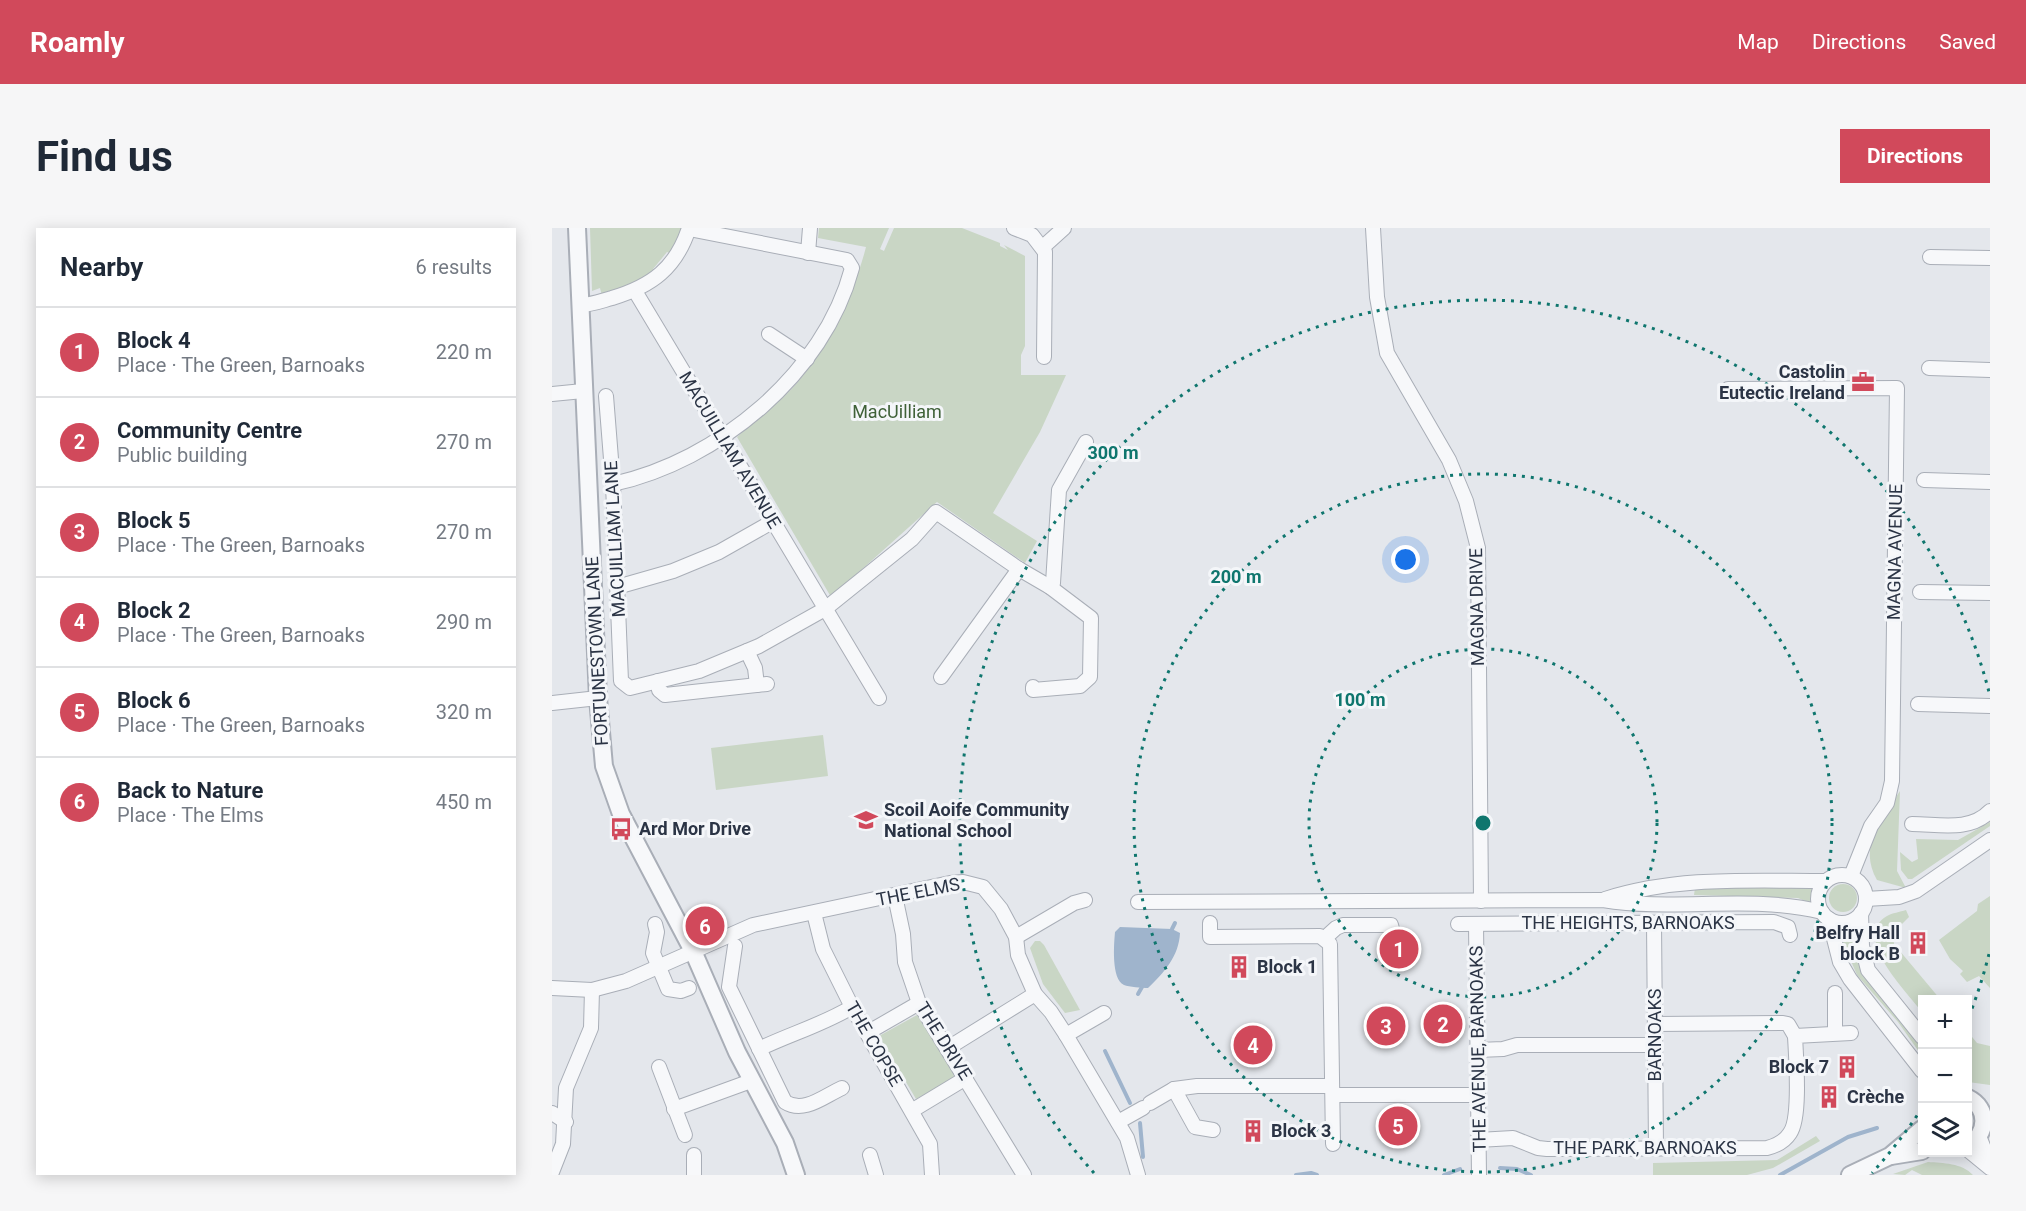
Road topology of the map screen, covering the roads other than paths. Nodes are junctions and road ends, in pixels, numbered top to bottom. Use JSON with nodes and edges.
{"nodes":[{"id":1,"x":577,"y":228,"type":"edge"},
{"id":2,"x":810,"y":228,"type":"edge"},
{"id":3,"x":1014,"y":228,"type":"edge"},
{"id":4,"x":1064,"y":228,"type":"edge"},
{"id":5,"x":1373,"y":228,"type":"edge"},
{"id":6,"x":689,"y":229,"type":"edge"},
{"id":7,"x":1035,"y":231,"type":"edge"},
{"id":8,"x":1043,"y":247,"type":"junction"},
{"id":9,"x":808,"y":252,"type":"junction"},
{"id":10,"x":1930,"y":257,"type":"dead end"},
{"id":11,"x":1990,"y":258,"type":"edge"},
{"id":12,"x":635,"y":291,"type":"junction"},
{"id":13,"x":580,"y":305,"type":"junction"},
{"id":14,"x":769,"y":334,"type":"dead end"},
{"id":15,"x":1044,"y":357,"type":"dead end"},
{"id":16,"x":807,"y":359,"type":"junction"},
{"id":17,"x":1929,"y":368,"type":"dead end"},
{"id":18,"x":1990,"y":370,"type":"edge"},
{"id":19,"x":1728,"y":389,"type":"dead end"},
{"id":20,"x":583,"y":391,"type":"junction"},
{"id":21,"x":552,"y":394,"type":"edge"},
{"id":22,"x":606,"y":396,"type":"dead end"},
{"id":23,"x":722,"y":436,"type":"junction"},
{"id":24,"x":1086,"y":442,"type":"dead end"},
{"id":25,"x":1924,"y":480,"type":"dead end"},
{"id":26,"x":1990,"y":482,"type":"edge"},
{"id":27,"x":613,"y":484,"type":"junction"},
{"id":28,"x":772,"y":522,"type":"junction"},
{"id":29,"x":1019,"y":569,"type":"junction"},
{"id":30,"x":617,"y":587,"type":"junction"},
{"id":31,"x":1050,"y":587,"type":"junction"},
{"id":32,"x":1920,"y":592,"type":"dead end"},
{"id":33,"x":1990,"y":593,"type":"edge"},
{"id":34,"x":825,"y":609,"type":"junction"},
{"id":35,"x":747,"y":651,"type":"junction"},
{"id":36,"x":941,"y":677,"type":"dead end"},
{"id":37,"x":658,"y":681,"type":"junction"},
{"id":38,"x":1033,"y":687,"type":"dead end"},
{"id":39,"x":598,"y":698,"type":"junction"},
{"id":40,"x":879,"y":698,"type":"dead end"},
{"id":41,"x":552,"y":703,"type":"edge"},
{"id":42,"x":1918,"y":704,"type":"dead end"},
{"id":43,"x":1990,"y":706,"type":"edge"},
{"id":44,"x":1990,"y":811,"type":"edge"},
{"id":45,"x":1912,"y":824,"type":"dead end"},
{"id":46,"x":1990,"y":840,"type":"edge"},
{"id":47,"x":1851,"y":876,"type":"junction"},
{"id":48,"x":1826,"y":881,"type":"junction"},
{"id":49,"x":895,"y":896,"type":"junction"},
{"id":50,"x":1866,"y":899,"type":"junction"},
{"id":51,"x":1085,"y":900,"type":"dead end"},
{"id":52,"x":1603,"y":900,"type":"junction"},
{"id":53,"x":1481,"y":901,"type":"junction"},
{"id":54,"x":1138,"y":902,"type":"dead end"},
{"id":55,"x":814,"y":913,"type":"junction"},
{"id":56,"x":1861,"y":913,"type":"junction"},
{"id":57,"x":1825,"y":915,"type":"junction"},
{"id":58,"x":1210,"y":923,"type":"dead end"},
{"id":59,"x":1654,"y":923,"type":"junction"},
{"id":60,"x":655,"y":924,"type":"dead end"},
{"id":61,"x":1458,"y":924,"type":"dead end"},
{"id":62,"x":1476,"y":924,"type":"junction"},
{"id":63,"x":1392,"y":929,"type":"dead end"},
{"id":64,"x":1790,"y":935,"type":"dead end"},
{"id":65,"x":1016,"y":937,"type":"junction"},
{"id":66,"x":1325,"y":938,"type":"junction"},
{"id":67,"x":735,"y":946,"type":"dead end"},
{"id":68,"x":693,"y":951,"type":"junction"},
{"id":69,"x":658,"y":967,"type":"junction"},
{"id":70,"x":552,"y":988,"type":"edge"},
{"id":71,"x":689,"y":988,"type":"dead end"},
{"id":72,"x":592,"y":990,"type":"junction"},
{"id":73,"x":1835,"y":993,"type":"dead end"},
{"id":74,"x":1035,"y":994,"type":"junction"},
{"id":75,"x":919,"y":1003,"type":"junction"},
{"id":76,"x":852,"y":1007,"type":"junction"},
{"id":77,"x":1104,"y":1013,"type":"dead end"},
{"id":78,"x":1655,"y":1024,"type":"junction"},
{"id":79,"x":1918,"y":1031,"type":"edge"},
{"id":80,"x":867,"y":1033,"type":"junction"},
{"id":81,"x":1835,"y":1033,"type":"junction"},
{"id":82,"x":1851,"y":1033,"type":"dead end"},
{"id":83,"x":1066,"y":1035,"type":"junction"},
{"id":84,"x":1795,"y":1036,"type":"junction"},
{"id":85,"x":1655,"y":1045,"type":"junction"},
{"id":86,"x":948,"y":1047,"type":"junction"},
{"id":87,"x":759,"y":1049,"type":"junction"},
{"id":88,"x":1478,"y":1050,"type":"junction"},
{"id":89,"x":1918,"y":1063,"type":"edge"},
{"id":90,"x":659,"y":1067,"type":"dead end"},
{"id":91,"x":966,"y":1078,"type":"junction"},
{"id":92,"x":752,"y":1081,"type":"junction"},
{"id":93,"x":559,"y":1088,"type":"edge"},
{"id":94,"x":842,"y":1088,"type":"dead end"},
{"id":95,"x":1174,"y":1089,"type":"junction"},
{"id":96,"x":1333,"y":1090,"type":"junction"},
{"id":97,"x":1477,"y":1095,"type":"junction"},
{"id":98,"x":1990,"y":1096,"type":"edge"},
{"id":99,"x":1972,"y":1099,"type":"edge"},
{"id":100,"x":1972,"y":1101,"type":"edge"},
{"id":101,"x":674,"y":1109,"type":"junction"},
{"id":102,"x":913,"y":1110,"type":"junction"},
{"id":103,"x":552,"y":1113,"type":"edge"},
{"id":104,"x":1987,"y":1116,"type":"edge"},
{"id":105,"x":566,"y":1122,"type":"junction"},
{"id":106,"x":1118,"y":1122,"type":"junction"},
{"id":107,"x":1213,"y":1130,"type":"dead end"},
{"id":108,"x":1918,"y":1133,"type":"edge"},
{"id":109,"x":685,"y":1135,"type":"dead end"},
{"id":110,"x":1478,"y":1140,"type":"junction"},
{"id":111,"x":1973,"y":1141,"type":"edge"},
{"id":112,"x":1333,"y":1144,"type":"dead end"},
{"id":113,"x":1656,"y":1148,"type":"junction"},
{"id":114,"x":1918,"y":1152,"type":"edge"},
{"id":115,"x":1972,"y":1153,"type":"edge"},
{"id":116,"x":694,"y":1155,"type":"dead end"},
{"id":117,"x":870,"y":1155,"type":"dead end"},
{"id":118,"x":1890,"y":1156,"type":"junction"},
{"id":119,"x":1990,"y":1166,"type":"edge"},
{"id":120,"x":552,"y":1172,"type":"edge"},
{"id":121,"x":694,"y":1175,"type":"edge"},
{"id":122,"x":796,"y":1175,"type":"edge"},
{"id":123,"x":876,"y":1175,"type":"edge"},
{"id":124,"x":932,"y":1175,"type":"edge"},
{"id":125,"x":1024,"y":1175,"type":"edge"},
{"id":126,"x":1138,"y":1175,"type":"edge"},
{"id":127,"x":1479,"y":1175,"type":"edge"},
{"id":128,"x":1850,"y":1175,"type":"edge"}],
"edges":[{"from":1,"to":13,"type":"street","name":"FORTUNESTOWN LANE"},
{"from":2,"to":9,"type":"street"},
{"from":3,"to":7,"type":"street"},
{"from":4,"to":8,"type":"street"},
{"from":5,"to":53,"type":"street","name":"MAGNA DRIVE"},
{"from":6,"to":9,"type":"street"},
{"from":6,"to":12,"type":"street"},
{"from":7,"to":8,"type":"street"},
{"from":8,"to":15,"type":"street"},
{"from":9,"to":16,"type":"street"},
{"from":10,"to":11,"type":"street"},
{"from":12,"to":13,"type":"street"},
{"from":12,"to":23,"type":"street","name":"MACUILLIAM AVENUE"},
{"from":13,"to":20,"type":"street","name":"FORTUNESTOWN LANE"},
{"from":14,"to":16,"type":"street"},
{"from":16,"to":23,"type":"street"},
{"from":17,"to":18,"type":"street"},
{"from":19,"to":47,"type":"street","name":"MAGNA AVENUE"},
{"from":20,"to":21,"type":"street"},
{"from":20,"to":39,"type":"street","name":"FORTUNESTOWN LANE"},
{"from":22,"to":27,"type":"street","name":"MACUILLIAM LANE"},
{"from":23,"to":27,"type":"street"},
{"from":23,"to":28,"type":"street","name":"MACUILLIAM AVENUE"},
{"from":24,"to":31,"type":"street"},
{"from":25,"to":26,"type":"street"},
{"from":27,"to":30,"type":"street","name":"MACUILLIAM LANE"},
{"from":28,"to":30,"type":"street"},
{"from":28,"to":34,"type":"street","name":"MACUILLIAM AVENUE"},
{"from":29,"to":31,"type":"street"},
{"from":29,"to":34,"type":"street"},
{"from":29,"to":36,"type":"street"},
{"from":30,"to":37,"type":"street","name":"MACUILLIAM LANE"},
{"from":31,"to":38,"type":"street"},
{"from":32,"to":33,"type":"street"},
{"from":34,"to":35,"type":"street"},
{"from":34,"to":40,"type":"street","name":"MACUILLIAM AVENUE"},
{"from":35,"to":37,"type":"street"},
{"from":35,"to":37,"type":"street"},
{"from":39,"to":41,"type":"street"},
{"from":39,"to":68,"type":"street","name":"FORTUNESTOWN LANE"},
{"from":42,"to":43,"type":"street"},
{"from":44,"to":45,"type":"street"},
{"from":46,"to":50,"type":"street"},
{"from":47,"to":48,"type":"street"},
{"from":47,"to":50,"type":"street"},
{"from":48,"to":52,"type":"street"},
{"from":48,"to":57,"type":"street"},
{"from":49,"to":55,"type":"street","name":"THE ELMS"},
{"from":49,"to":65,"type":"street","name":"THE ELMS"},
{"from":49,"to":75,"type":"street","name":"THE DRIVE"},
{"from":50,"to":56,"type":"street"},
{"from":51,"to":65,"type":"street"},
{"from":52,"to":53,"type":"street"},
{"from":52,"to":57,"type":"street"},
{"from":53,"to":54,"type":"street"},
{"from":55,"to":68,"type":"street","name":"THE ELMS"},
{"from":55,"to":76,"type":"street","name":"THE COPSE"},
{"from":56,"to":57,"type":"street"},
{"from":56,"to":79,"type":"street"},
{"from":57,"to":89,"type":"street"},
{"from":58,"to":66,"type":"street"},
{"from":59,"to":62,"type":"street","name":"THE HEIGHTS, BARNOAKS"},
{"from":59,"to":64,"type":"street","name":"THE HEIGHTS, BARNOAKS"},
{"from":59,"to":78,"type":"street","name":"BARNOAKS"},
{"from":60,"to":69,"type":"street"},
{"from":61,"to":62,"type":"street","name":"THE HEIGHTS, BARNOAKS"},
{"from":62,"to":88,"type":"street","name":"THE AVENUE, BARNOAKS"},
{"from":63,"to":66,"type":"street"},
{"from":65,"to":74,"type":"street","name":"THE ELMS"},
{"from":66,"to":96,"type":"street"},
{"from":67,"to":87,"type":"street"},
{"from":68,"to":69,"type":"street","name":"THE ELMS"},
{"from":68,"to":92,"type":"street","name":"FORTUNESTOWN LANE"},
{"from":69,"to":71,"type":"street"},
{"from":69,"to":72,"type":"street","name":"THE ELMS"},
{"from":70,"to":72,"type":"street","name":"THE ELMS"},
{"from":72,"to":93,"type":"street"},
{"from":73,"to":81,"type":"street"},
{"from":74,"to":83,"type":"street","name":"THE ELMS"},
{"from":74,"to":86,"type":"street"},
{"from":75,"to":80,"type":"street"},
{"from":75,"to":86,"type":"street","name":"THE DRIVE"},
{"from":76,"to":80,"type":"street","name":"THE COPSE"},
{"from":76,"to":87,"type":"street"},
{"from":77,"to":83,"type":"street"},
{"from":78,"to":84,"type":"street"},
{"from":78,"to":85,"type":"street","name":"BARNOAKS"},
{"from":80,"to":102,"type":"street","name":"THE COPSE"},
{"from":81,"to":82,"type":"street"},
{"from":81,"to":84,"type":"street"},
{"from":83,"to":106,"type":"street","name":"THE ELMS"},
{"from":84,"to":113,"type":"street","name":"THE PARK, BARNOAKS"},
{"from":85,"to":88,"type":"street"},
{"from":85,"to":113,"type":"street","name":"BARNOAKS"},
{"from":86,"to":91,"type":"street","name":"THE DRIVE"},
{"from":87,"to":94,"type":"street"},
{"from":88,"to":97,"type":"street","name":"THE AVENUE, BARNOAKS"},
{"from":90,"to":101,"type":"street"},
{"from":91,"to":102,"type":"street"},
{"from":91,"to":125,"type":"street","name":"THE DRIVE"},
{"from":92,"to":101,"type":"street"},
{"from":92,"to":122,"type":"street","name":"FORTUNESTOWN LANE"},
{"from":93,"to":105,"type":"street"},
{"from":95,"to":96,"type":"street"},
{"from":95,"to":106,"type":"street"},
{"from":95,"to":107,"type":"street"},
{"from":96,"to":97,"type":"street"},
{"from":96,"to":112,"type":"street"},
{"from":97,"to":110,"type":"street","name":"THE AVENUE, BARNOAKS"},
{"from":98,"to":99,"type":"street"},
{"from":100,"to":104,"type":"street"},
{"from":101,"to":109,"type":"street"},
{"from":102,"to":124,"type":"street","name":"THE COPSE"},
{"from":103,"to":105,"type":"street"},
{"from":104,"to":111,"type":"street"},
{"from":105,"to":120,"type":"street"},
{"from":106,"to":126,"type":"street","name":"THE ELMS"},
{"from":108,"to":118,"type":"street"},
{"from":110,"to":113,"type":"street","name":"THE PARK, BARNOAKS"},
{"from":110,"to":127,"type":"street","name":"THE AVENUE, BARNOAKS"},
{"from":111,"to":119,"type":"street"},
{"from":114,"to":118,"type":"street"},
{"from":115,"to":119,"type":"street"},
{"from":116,"to":121,"type":"street"},
{"from":117,"to":123,"type":"street"},
{"from":118,"to":128,"type":"street"}]}
